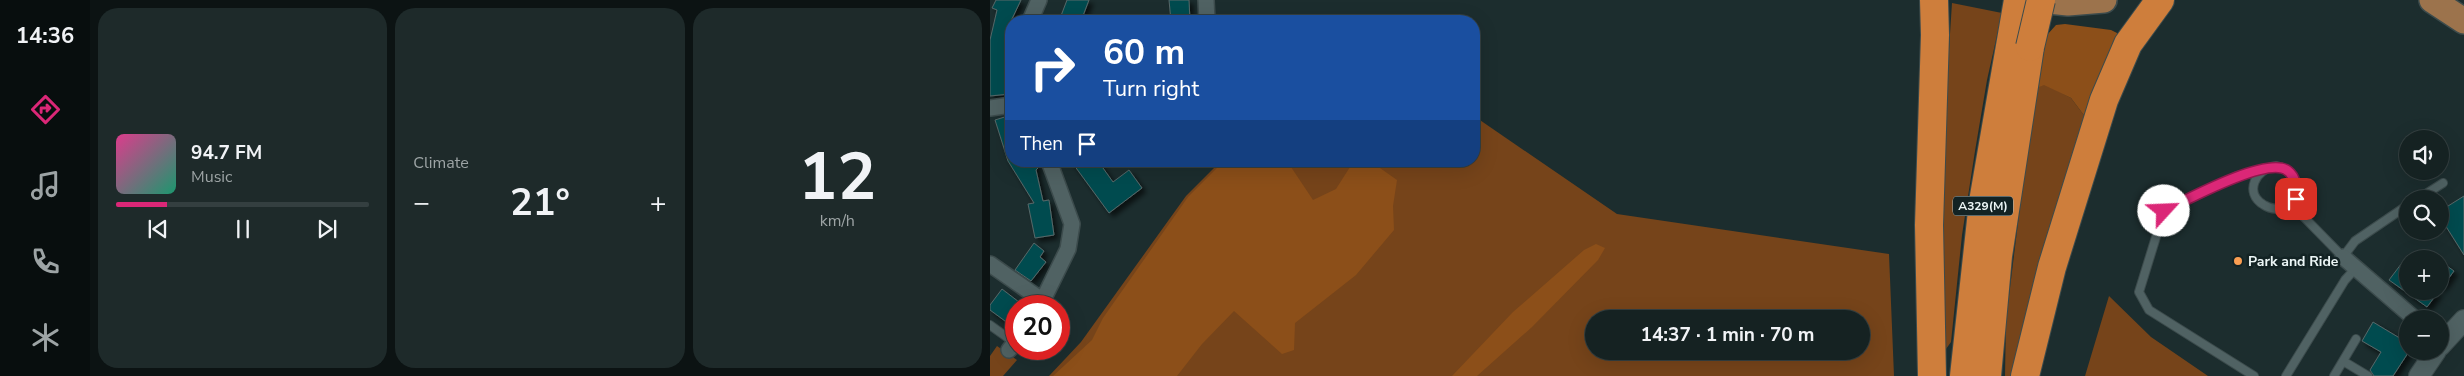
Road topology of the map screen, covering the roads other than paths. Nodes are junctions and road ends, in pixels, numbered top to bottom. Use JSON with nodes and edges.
{"nodes":[{"id":1,"x":1039,"y":0,"type":"edge"},
{"id":2,"x":1206,"y":0,"type":"edge"},
{"id":3,"x":1934,"y":0,"type":"edge"},
{"id":4,"x":2018,"y":0,"type":"edge"},
{"id":5,"x":2040,"y":0,"type":"edge"},
{"id":6,"x":2104,"y":0,"type":"edge"},
{"id":7,"x":2160,"y":0,"type":"edge"},
{"id":8,"x":2432,"y":0,"type":"edge"},
{"id":9,"x":1033,"y":15,"type":"edge"},
{"id":10,"x":1207,"y":15,"type":"edge"},
{"id":11,"x":2464,"y":21,"type":"edge"},
{"id":12,"x":2020,"y":42,"type":"junction"},
{"id":13,"x":1005,"y":107,"type":"edge"},
{"id":14,"x":990,"y":108,"type":"edge"},
{"id":15,"x":1051,"y":167,"type":"edge"},
{"id":16,"x":2261,"y":171,"type":"junction"},
{"id":17,"x":2443,"y":183,"type":"dead end"},
{"id":18,"x":2432,"y":190,"type":"edge"},
{"id":19,"x":2296,"y":209,"type":"junction"},
{"id":20,"x":2399,"y":211,"type":"edge"},
{"id":21,"x":2343,"y":258,"type":"junction"},
{"id":22,"x":990,"y":264,"type":"edge"},
{"id":23,"x":2356,"y":268,"type":"junction"},
{"id":24,"x":1030,"y":295,"type":"edge"},
{"id":25,"x":1046,"y":295,"type":"edge"},
{"id":26,"x":2405,"y":310,"type":"edge"},
{"id":27,"x":2464,"y":320,"type":"edge"},
{"id":28,"x":990,"y":325,"type":"edge"},
{"id":29,"x":2449,"y":335,"type":"edge"},
{"id":30,"x":1005,"y":338,"type":"edge"},
{"id":31,"x":2356,"y":339,"type":"dead end"},
{"id":32,"x":2430,"y":360,"type":"edge"},
{"id":33,"x":2343,"y":361,"type":"junction"},
{"id":34,"x":1932,"y":376,"type":"edge"},
{"id":35,"x":1964,"y":376,"type":"edge"},
{"id":36,"x":1987,"y":376,"type":"edge"},
{"id":37,"x":2025,"y":376,"type":"edge"},
{"id":38,"x":2254,"y":376,"type":"edge"},
{"id":39,"x":2286,"y":376,"type":"edge"},
{"id":40,"x":2334,"y":376,"type":"edge"},
{"id":41,"x":2368,"y":376,"type":"edge"},
{"id":42,"x":2420,"y":376,"type":"edge"}],
"edges":[{"from":1,"to":9,"type":"street"},
{"from":2,"to":10,"type":"street"},
{"from":3,"to":34,"type":"highway"},
{"from":4,"to":12,"type":"highway","number":"A329(M)"},
{"from":5,"to":6,"type":"main road"},
{"from":5,"to":12,"type":"highway","number":"A329(M)","bridge":true},
{"from":7,"to":37,"type":"highway"},
{"from":8,"to":11,"type":"main road"},
{"from":12,"to":35,"type":"highway","number":"A329(M)"},
{"from":12,"to":36,"type":"highway","number":"A329(M)"},
{"from":13,"to":14,"type":"street"},
{"from":15,"to":25,"type":"street"},
{"from":16,"to":19,"type":"lane"},
{"from":16,"to":19,"type":"lane"},
{"from":16,"to":38,"type":"lane"},
{"from":17,"to":18,"type":"lane"},
{"from":19,"to":21,"type":"lane"},
{"from":20,"to":21,"type":"lane"},
{"from":21,"to":23,"type":"street"},
{"from":22,"to":24,"type":"street"},
{"from":23,"to":26,"type":"street"},
{"from":23,"to":39,"type":"lane"},
{"from":27,"to":29,"type":"street"},
{"from":28,"to":30,"type":"lane"},
{"from":31,"to":33,"type":"lane"},
{"from":32,"to":42,"type":"street"},
{"from":33,"to":40,"type":"lane"},
{"from":33,"to":41,"type":"lane"}]}
